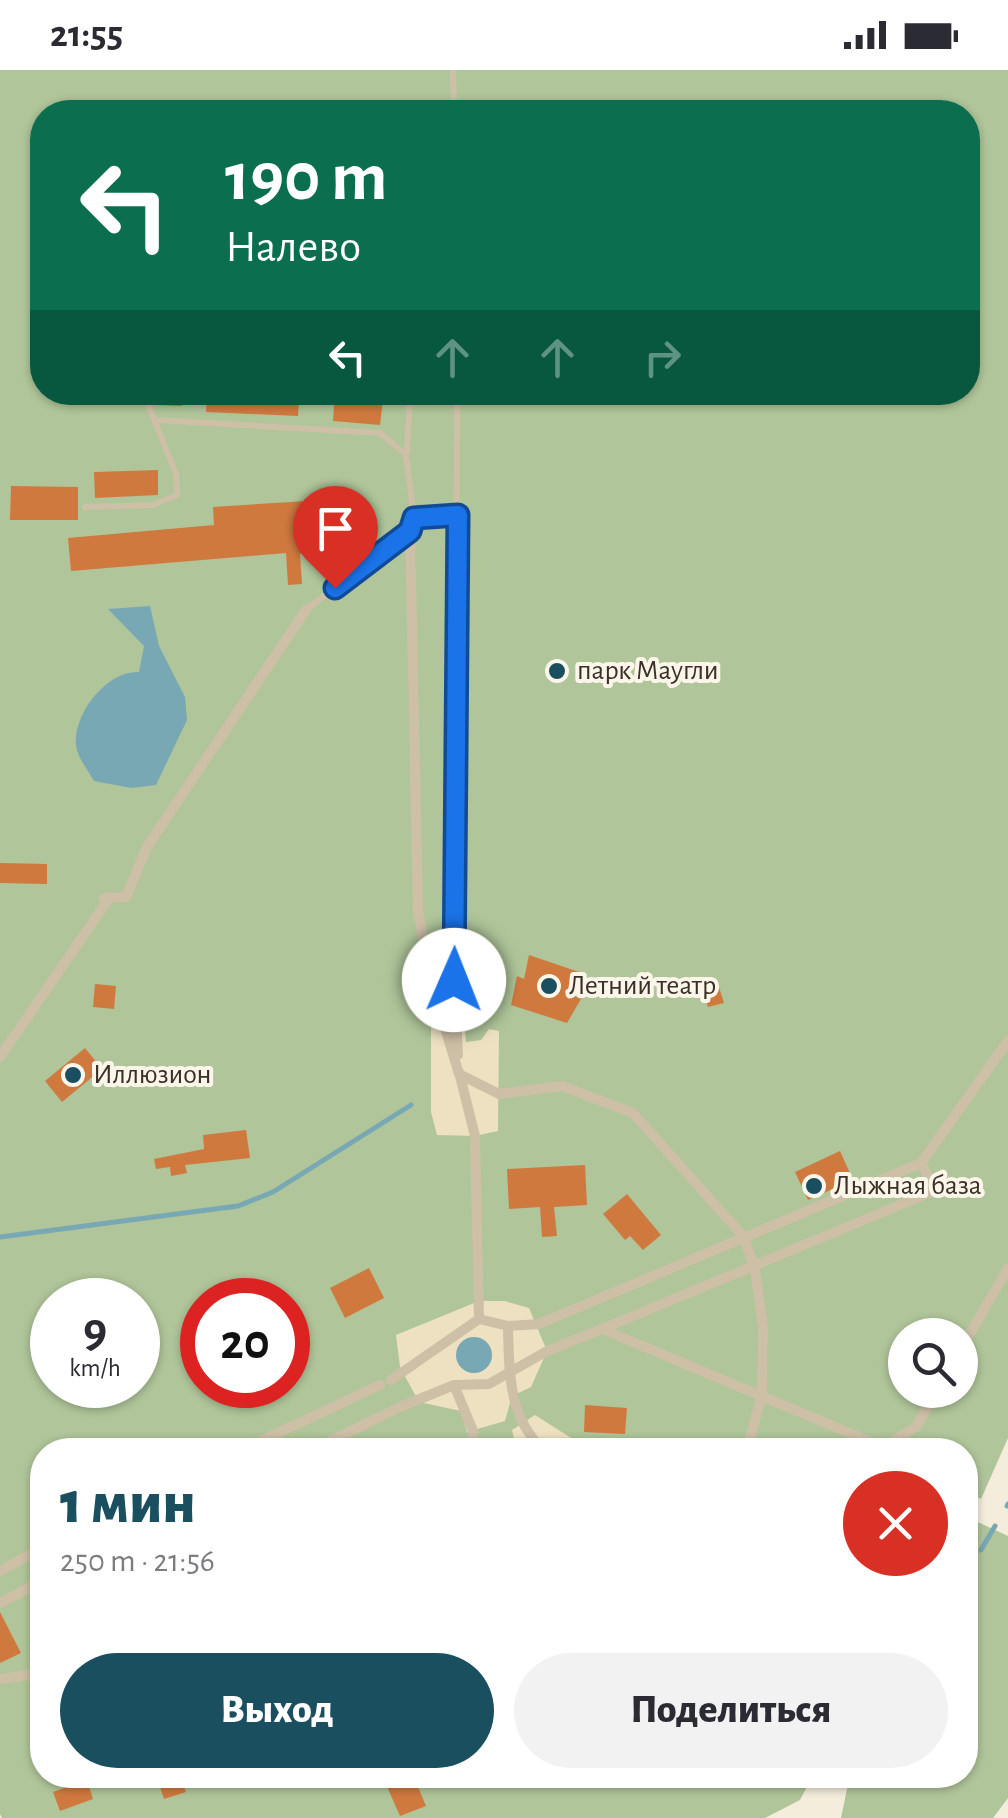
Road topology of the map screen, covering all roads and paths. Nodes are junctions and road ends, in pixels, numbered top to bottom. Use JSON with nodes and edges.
{"nodes":[{"id":1,"x":453,"y":70,"type":"edge"},
{"id":2,"x":454,"y":100,"type":"edge"},
{"id":3,"x":149,"y":405,"type":"edge"},
{"id":4,"x":409,"y":405,"type":"edge"},
{"id":5,"x":457,"y":405,"type":"edge"},
{"id":6,"x":157,"y":420,"type":"junction"},
{"id":7,"x":406,"y":454,"type":"junction"},
{"id":8,"x":85,"y":507,"type":"dead end"},
{"id":9,"x":458,"y":515,"type":"junction"},
{"id":10,"x":414,"y":518,"type":"junction"},
{"id":11,"x":410,"y":531,"type":"junction"},
{"id":12,"x":306,"y":610,"type":"joint"},
{"id":13,"x":454,"y":980,"type":"joint"},
{"id":14,"x":1008,"y":1041,"type":"edge"},
{"id":15,"x":0,"y":1057,"type":"edge"},
{"id":16,"x":459,"y":1074,"type":"junction"},
{"id":17,"x":922,"y":1163,"type":"junction"},
{"id":18,"x":744,"y":1237,"type":"junction"},
{"id":19,"x":1008,"y":1268,"type":"edge"},
{"id":20,"x":755,"y":1269,"type":"junction"},
{"id":21,"x":480,"y":1319,"type":"junction"},
{"id":22,"x":978,"y":1320,"type":"edge"},
{"id":23,"x":508,"y":1326,"type":"junction"},
{"id":24,"x":602,"y":1329,"type":"junction"},
{"id":25,"x":509,"y":1371,"type":"junction"},
{"id":26,"x":454,"y":1384,"type":"junction"},
{"id":27,"x":762,"y":1394,"type":"junction"},
{"id":28,"x":927,"y":1408,"type":"edge"},
{"id":29,"x":267,"y":1438,"type":"edge"},
{"id":30,"x":337,"y":1438,"type":"edge"},
{"id":31,"x":472,"y":1438,"type":"edge"},
{"id":32,"x":530,"y":1438,"type":"edge"},
{"id":33,"x":750,"y":1438,"type":"edge"},
{"id":34,"x":860,"y":1438,"type":"edge"},
{"id":35,"x":896,"y":1438,"type":"edge"},
{"id":36,"x":30,"y":1554,"type":"edge"},
{"id":37,"x":0,"y":1570,"type":"edge"},
{"id":38,"x":30,"y":1588,"type":"edge"},
{"id":39,"x":0,"y":1603,"type":"edge"},
{"id":40,"x":30,"y":1675,"type":"edge"},
{"id":41,"x":0,"y":1679,"type":"edge"}],
"edges":[{"from":1,"to":2,"type":"lane"},
{"from":3,"to":6,"type":"lane"},
{"from":4,"to":7,"type":"lane"},
{"from":5,"to":9,"type":"lane"},
{"from":6,"to":7,"type":"lane"},
{"from":6,"to":8,"type":"lane"},
{"from":7,"to":10,"type":"lane"},
{"from":9,"to":10,"type":"lane"},
{"from":9,"to":13,"type":"lane"},
{"from":10,"to":11,"type":"lane"},
{"from":11,"to":12,"type":"lane"},
{"from":11,"to":16,"type":"street"},
{"from":12,"to":15,"type":"street"},
{"from":13,"to":16,"type":"street"},
{"from":14,"to":17,"type":"street"},
{"from":16,"to":18,"type":"street"},
{"from":16,"to":21,"type":"street"},
{"from":17,"to":18,"type":"street"},
{"from":17,"to":20,"type":"street"},
{"from":18,"to":20,"type":"street"},
{"from":18,"to":23,"type":"street"},
{"from":19,"to":22,"type":"street"},
{"from":20,"to":24,"type":"street"},
{"from":20,"to":27,"type":"street"},
{"from":21,"to":23,"type":"street"},
{"from":21,"to":29,"type":"street"},
{"from":23,"to":25,"type":"street"},
{"from":24,"to":25,"type":"street"},
{"from":24,"to":27,"type":"street"},
{"from":25,"to":26,"type":"street"},
{"from":25,"to":32,"type":"street"},
{"from":26,"to":30,"type":"street"},
{"from":26,"to":31,"type":"street"},
{"from":27,"to":33,"type":"street"},
{"from":27,"to":34,"type":"street"},
{"from":28,"to":35,"type":"street"},
{"from":36,"to":37,"type":"street"},
{"from":38,"to":39,"type":"street"},
{"from":40,"to":41,"type":"street"}]}
